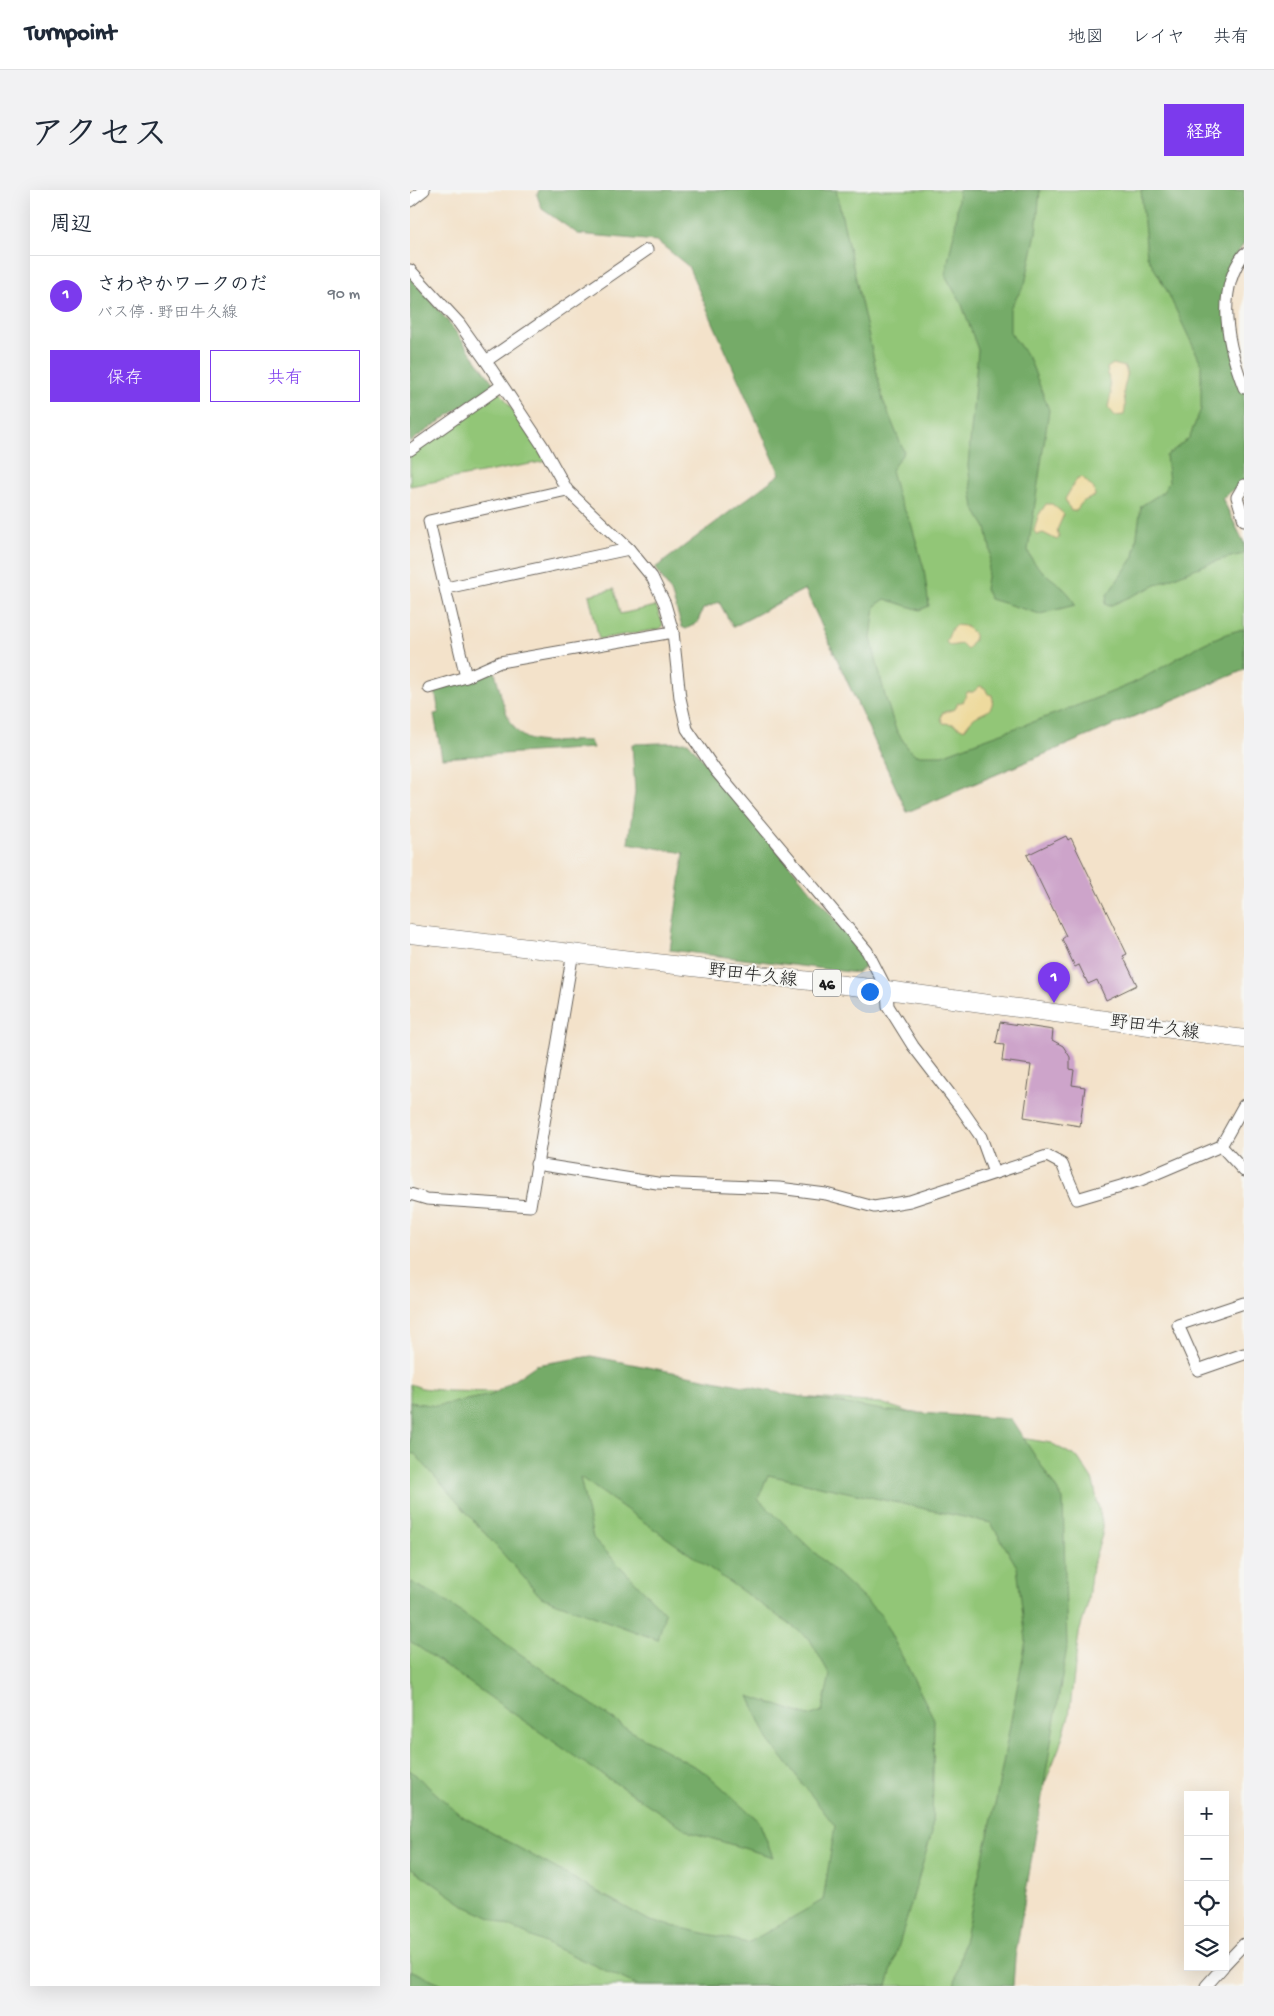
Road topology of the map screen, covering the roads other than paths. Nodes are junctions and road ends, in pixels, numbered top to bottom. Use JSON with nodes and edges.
{"nodes":[{"id":1,"x":424,"y":190,"type":"edge"},
{"id":2,"x":410,"y":201,"type":"edge"},
{"id":3,"x":647,"y":250,"type":"dead end"},
{"id":4,"x":1244,"y":254,"type":"edge"},
{"id":5,"x":410,"y":270,"type":"edge"},
{"id":6,"x":486,"y":361,"type":"junction"},
{"id":7,"x":501,"y":386,"type":"junction"},
{"id":8,"x":1244,"y":388,"type":"edge"},
{"id":9,"x":410,"y":450,"type":"edge"},
{"id":10,"x":1244,"y":485,"type":"edge"},
{"id":11,"x":567,"y":490,"type":"junction"},
{"id":12,"x":1244,"y":520,"type":"edge"},
{"id":13,"x":630,"y":549,"type":"junction"},
{"id":14,"x":446,"y":588,"type":"junction"},
{"id":15,"x":673,"y":632,"type":"junction"},
{"id":16,"x":466,"y":677,"type":"junction"},
{"id":17,"x":429,"y":688,"type":"dead end"},
{"id":18,"x":410,"y":934,"type":"edge"},
{"id":19,"x":573,"y":952,"type":"junction"},
{"id":20,"x":887,"y":990,"type":"junction"},
{"id":21,"x":1244,"y":1038,"type":"edge"},
{"id":22,"x":1244,"y":1105,"type":"edge"},
{"id":23,"x":1221,"y":1146,"type":"junction"},
{"id":24,"x":536,"y":1164,"type":"junction"},
{"id":25,"x":1244,"y":1171,"type":"edge"},
{"id":26,"x":994,"y":1173,"type":"junction"},
{"id":27,"x":410,"y":1194,"type":"edge"},
{"id":28,"x":1244,"y":1303,"type":"edge"},
{"id":29,"x":1244,"y":1354,"type":"edge"},
{"id":30,"x":1244,"y":1944,"type":"edge"},
{"id":31,"x":1229,"y":1960,"type":"edge"},
{"id":32,"x":1219,"y":1971,"type":"edge"},
{"id":33,"x":1206,"y":1986,"type":"edge"}],
"edges":[{"from":1,"to":2,"type":"street"},
{"from":3,"to":6,"type":"street"},
{"from":4,"to":8,"type":"street"},
{"from":5,"to":6,"type":"street"},
{"from":6,"to":7,"type":"street"},
{"from":7,"to":9,"type":"street"},
{"from":7,"to":11,"type":"street"},
{"from":10,"to":12,"type":"street"},
{"from":11,"to":13,"type":"street"},
{"from":11,"to":14,"type":"street"},
{"from":13,"to":14,"type":"street"},
{"from":13,"to":15,"type":"street"},
{"from":14,"to":16,"type":"street"},
{"from":15,"to":16,"type":"street"},
{"from":15,"to":20,"type":"street"},
{"from":16,"to":17,"type":"street"},
{"from":18,"to":19,"type":"main road","name":"野田牛久線","number":"46"},
{"from":19,"to":20,"type":"main road","name":"野田牛久線","number":"46"},
{"from":19,"to":24,"type":"street"},
{"from":20,"to":21,"type":"main road","name":"野田牛久線","number":"46"},
{"from":20,"to":26,"type":"street"},
{"from":22,"to":23,"type":"street"},
{"from":23,"to":25,"type":"street"},
{"from":23,"to":26,"type":"street"},
{"from":24,"to":26,"type":"street"},
{"from":24,"to":27,"type":"street"},
{"from":28,"to":29,"type":"street"},
{"from":30,"to":31,"type":"street"},
{"from":32,"to":33,"type":"street"}]}
